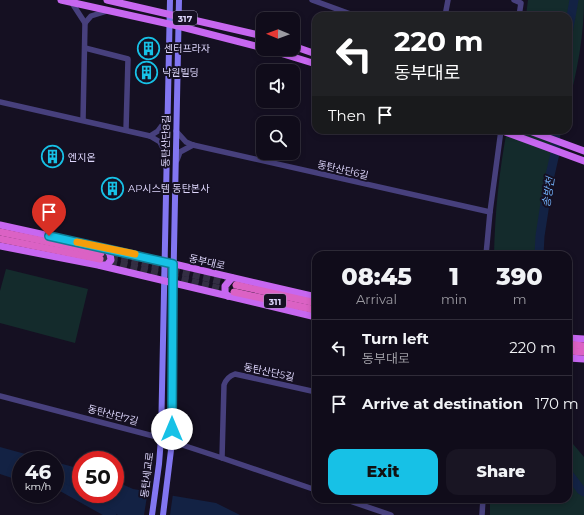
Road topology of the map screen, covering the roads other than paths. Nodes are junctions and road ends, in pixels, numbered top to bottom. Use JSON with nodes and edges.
{"nodes":[{"id":1,"x":61,"y":0,"type":"edge"},
{"id":2,"x":107,"y":0,"type":"edge"},
{"id":3,"x":170,"y":0,"type":"edge"},
{"id":4,"x":179,"y":0,"type":"edge"},
{"id":5,"x":312,"y":0,"type":"edge"},
{"id":6,"x":448,"y":0,"type":"edge"},
{"id":7,"x":514,"y":0,"type":"edge"},
{"id":8,"x":72,"y":3,"type":"junction"},
{"id":9,"x":107,"y":11,"type":"junction"},
{"id":10,"x":345,"y":12,"type":"edge"},
{"id":11,"x":446,"y":12,"type":"edge"},
{"id":12,"x":520,"y":12,"type":"edge"},
{"id":13,"x":169,"y":15,"type":"junction"},
{"id":14,"x":178,"y":17,"type":"junction"},
{"id":15,"x":85,"y":23,"type":"junction"},
{"id":16,"x":169,"y":24,"type":"junction"},
{"id":17,"x":178,"y":26,"type":"junction"},
{"id":18,"x":256,"y":34,"type":"edge"},
{"id":19,"x":256,"y":46,"type":"edge"},
{"id":20,"x":85,"y":48,"type":"junction"},
{"id":21,"x":300,"y":48,"type":"edge"},
{"id":22,"x":312,"y":53,"type":"edge"},
{"id":23,"x":290,"y":56,"type":"edge"},
{"id":24,"x":312,"y":63,"type":"edge"},
{"id":25,"x":0,"y":102,"type":"edge"},
{"id":26,"x":167,"y":119,"type":"junction"},
{"id":27,"x":83,"y":120,"type":"junction"},
{"id":28,"x":126,"y":130,"type":"junction"},
{"id":29,"x":176,"y":131,"type":"junction"},
{"id":30,"x":500,"y":134,"type":"edge"},
{"id":31,"x":512,"y":134,"type":"edge"},
{"id":32,"x":537,"y":134,"type":"edge"},
{"id":33,"x":150,"y":136,"type":"junction"},
{"id":34,"x":193,"y":145,"type":"junction"},
{"id":35,"x":584,"y":150,"type":"edge"},
{"id":36,"x":166,"y":154,"type":"junction"},
{"id":37,"x":584,"y":161,"type":"edge"},
{"id":38,"x":175,"y":164,"type":"junction"},
{"id":39,"x":490,"y":212,"type":"junction"},
{"id":40,"x":0,"y":226,"type":"edge"},
{"id":41,"x":0,"y":232,"type":"edge"},
{"id":42,"x":0,"y":239,"type":"edge"},
{"id":43,"x":0,"y":246,"type":"edge"},
{"id":44,"x":486,"y":251,"type":"edge"},
{"id":45,"x":101,"y":257,"type":"junction"},
{"id":46,"x":164,"y":262,"type":"junction"},
{"id":47,"x":173,"y":264,"type":"junction"},
{"id":48,"x":232,"y":278,"type":"junction"},
{"id":49,"x":163,"y":280,"type":"junction"},
{"id":50,"x":173,"y":283,"type":"junction"},
{"id":51,"x":232,"y":291,"type":"junction"},
{"id":52,"x":312,"y":296,"type":"edge"},
{"id":53,"x":312,"y":302,"type":"edge"},
{"id":54,"x":312,"y":309,"type":"edge"},
{"id":55,"x":312,"y":316,"type":"edge"},
{"id":56,"x":572,"y":338,"type":"edge"},
{"id":57,"x":584,"y":339,"type":"edge"},
{"id":58,"x":572,"y":344,"type":"edge"},
{"id":59,"x":584,"y":346,"type":"edge"},
{"id":60,"x":572,"y":351,"type":"edge"},
{"id":61,"x":584,"y":352,"type":"edge"},
{"id":62,"x":572,"y":358,"type":"edge"},
{"id":63,"x":584,"y":359,"type":"edge"},
{"id":64,"x":312,"y":391,"type":"edge"},
{"id":65,"x":0,"y":396,"type":"edge"},
{"id":66,"x":161,"y":438,"type":"junction"},
{"id":67,"x":172,"y":442,"type":"junction"},
{"id":68,"x":222,"y":458,"type":"junction"},
{"id":69,"x":312,"y":489,"type":"edge"},
{"id":70,"x":356,"y":503,"type":"edge"},
{"id":71,"x":483,"y":503,"type":"edge"},
{"id":72,"x":152,"y":515,"type":"edge"},
{"id":73,"x":163,"y":515,"type":"edge"},
{"id":74,"x":391,"y":515,"type":"edge"},
{"id":75,"x":482,"y":515,"type":"edge"}],
"edges":[{"from":1,"to":8,"type":"main road","number":"317"},
{"from":2,"to":13,"type":"main road","number":"317"},
{"from":3,"to":13,"type":"main road","name":"동탄산단8길"},
{"from":4,"to":14,"type":"main road","name":"동탄산단8길"},
{"from":5,"to":10,"type":"street"},
{"from":6,"to":11,"type":"street"},
{"from":7,"to":12,"type":"street"},
{"from":8,"to":9,"type":"main road","number":"317"},
{"from":8,"to":15,"type":"street"},
{"from":9,"to":15,"type":"street"},
{"from":9,"to":16,"type":"main road","number":"317"},
{"from":13,"to":14,"type":"main road","number":"317"},
{"from":13,"to":16,"type":"main road","name":"동탄산단8길"},
{"from":14,"to":17,"type":"main road","name":"동탄산단8길"},
{"from":14,"to":18,"type":"main road","number":"317"},
{"from":15,"to":20,"type":"street"},
{"from":16,"to":17,"type":"main road","number":"317"},
{"from":16,"to":26,"type":"main road","name":"동탄산단8길"},
{"from":17,"to":19,"type":"main road","number":"317"},
{"from":17,"to":29,"type":"main road","name":"동탄산단8길"},
{"from":20,"to":27,"type":"street"},
{"from":20,"to":28,"type":"street"},
{"from":21,"to":22,"type":"main road"},
{"from":23,"to":24,"type":"main road"},
{"from":25,"to":27,"type":"street"},
{"from":26,"to":33,"type":"street"},
{"from":26,"to":36,"type":"main road","name":"동탄산단8길"},
{"from":27,"to":28,"type":"street"},
{"from":28,"to":33,"type":"street"},
{"from":29,"to":34,"type":"street"},
{"from":29,"to":38,"type":"main road","name":"동탄산단8길"},
{"from":30,"to":39,"type":"street"},
{"from":31,"to":37,"type":"main road"},
{"from":32,"to":35,"type":"main road"},
{"from":33,"to":36,"type":"street"},
{"from":34,"to":38,"type":"street"},
{"from":34,"to":39,"type":"street","name":"동탄산단6길"},
{"from":36,"to":46,"type":"main road","name":"동탄산단8길"},
{"from":38,"to":47,"type":"main road","name":"동탄산단8길"},
{"from":39,"to":44,"type":"street"},
{"from":40,"to":45,"type":"main road","name":"동부대로"},
{"from":41,"to":45,"type":"highway","name":"동부대로"},
{"from":42,"to":45,"type":"highway","name":"동부대로"},
{"from":43,"to":45,"type":"main road","name":"동부대로"},
{"from":45,"to":46,"type":"main road","name":"동부대로"},
{"from":45,"to":49,"type":"main road","name":"동부대로"},
{"from":46,"to":47,"type":"main road","name":"동부대로"},
{"from":46,"to":49,"type":"main road","name":"동탄산단8길"},
{"from":47,"to":48,"type":"main road","name":"동부대로"},
{"from":47,"to":50,"type":"main road","name":"동탄산단8길"},
{"from":48,"to":51,"type":"main road"},
{"from":48,"to":52,"type":"main road","name":"동부대로"},
{"from":49,"to":50,"type":"main road","name":"동부대로"},
{"from":49,"to":66,"type":"main road"},
{"from":50,"to":51,"type":"main road","name":"동부대로"},
{"from":50,"to":67,"type":"main road"},
{"from":51,"to":53,"type":"highway","name":"동부대로","number":"311"},
{"from":51,"to":54,"type":"highway","name":"동부대로","number":"311"},
{"from":51,"to":55,"type":"main road","name":"동부대로"},
{"from":56,"to":57,"type":"main road"},
{"from":58,"to":59,"type":"highway"},
{"from":60,"to":61,"type":"highway"},
{"from":62,"to":63,"type":"main road"},
{"from":64,"to":68,"type":"street","name":"동탄산단5길"},
{"from":65,"to":66,"type":"street","name":"동탄산단7길"},
{"from":66,"to":67,"type":"street","name":"동탄산단7길"},
{"from":66,"to":72,"type":"main road","name":"동탄세교로"},
{"from":67,"to":68,"type":"street"},
{"from":67,"to":73,"type":"main road","name":"동탄세교로"},
{"from":68,"to":69,"type":"street"},
{"from":70,"to":74,"type":"street"},
{"from":71,"to":75,"type":"street"}]}
